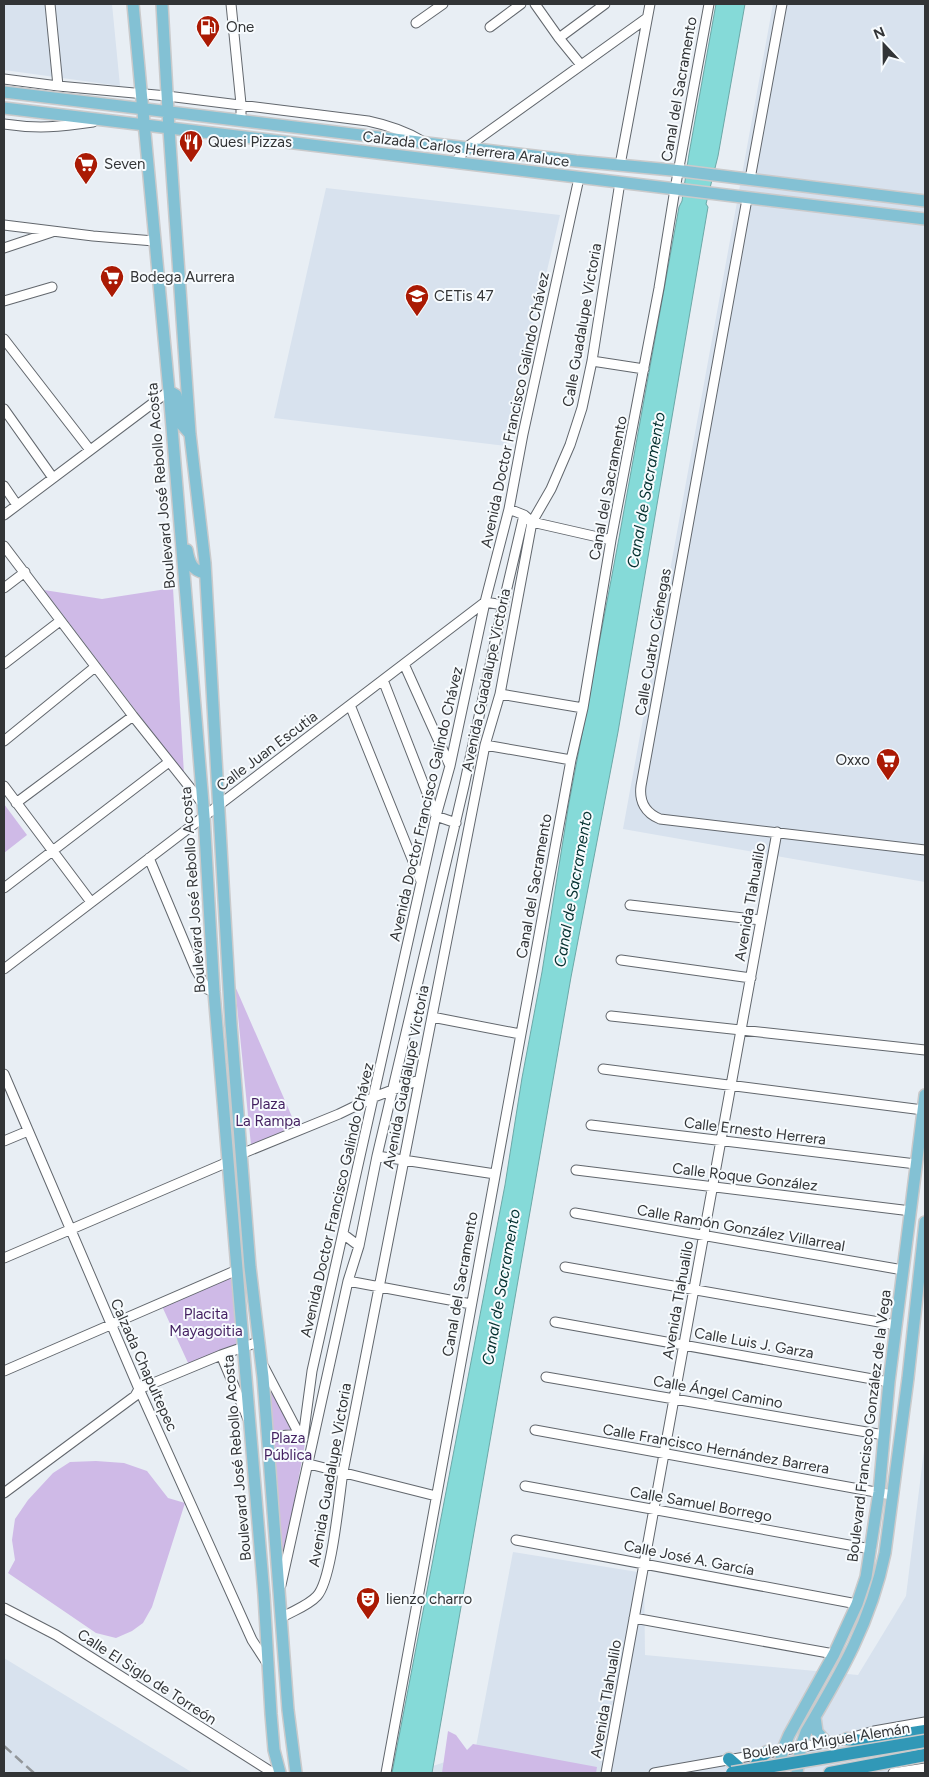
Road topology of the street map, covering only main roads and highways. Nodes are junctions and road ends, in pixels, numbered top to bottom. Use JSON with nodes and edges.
{"nodes":[{"id":1,"x":133,"y":4,"type":"edge"},
{"id":2,"x":162,"y":4,"type":"edge"},
{"id":3,"x":4,"y":92,"type":"edge"},
{"id":4,"x":4,"y":108,"type":"edge"},
{"id":5,"x":142,"y":109,"type":"junction"},
{"id":6,"x":168,"y":112,"type":"junction"},
{"id":7,"x":143,"y":126,"type":"junction"},
{"id":8,"x":169,"y":129,"type":"junction"},
{"id":9,"x":794,"y":185,"type":"junction"},
{"id":10,"x":925,"y":201,"type":"edge"},
{"id":11,"x":792,"y":204,"type":"junction"},
{"id":12,"x":925,"y":219,"type":"edge"},
{"id":13,"x":168,"y":391,"type":"junction"},
{"id":14,"x":190,"y":434,"type":"junction"},
{"id":15,"x":180,"y":524,"type":"junction"},
{"id":16,"x":205,"y":572,"type":"junction"},
{"id":17,"x":925,"y":1095,"type":"edge"},
{"id":18,"x":228,"y":1162,"type":"junction"},
{"id":19,"x":925,"y":1222,"type":"edge"},
{"id":20,"x":247,"y":1224,"type":"junction"},
{"id":21,"x":288,"y":1710,"type":"junction"},
{"id":22,"x":271,"y":1714,"type":"junction"},
{"id":23,"x":815,"y":1717,"type":"junction"},
{"id":24,"x":925,"y":1731,"type":"edge"},
{"id":25,"x":847,"y":1738,"type":"road end"},
{"id":26,"x":925,"y":1741,"type":"edge"},
{"id":27,"x":826,"y":1742,"type":"road end"},
{"id":28,"x":768,"y":1752,"type":"road end"},
{"id":29,"x":925,"y":1756,"type":"edge"},
{"id":30,"x":729,"y":1760,"type":"road end"},
{"id":31,"x":839,"y":1772,"type":"edge"},
{"id":32,"x":280,"y":1773,"type":"edge"},
{"id":33,"x":296,"y":1773,"type":"edge"},
{"id":34,"x":732,"y":1773,"type":"edge"},
{"id":35,"x":739,"y":1773,"type":"edge"},
{"id":36,"x":752,"y":1773,"type":"edge"},
{"id":37,"x":778,"y":1773,"type":"edge"},
{"id":38,"x":797,"y":1773,"type":"edge"}],
"edges":[{"from":1,"to":5,"type":"main road","name":"Boulevard José Rebollo Acosta"},
{"from":2,"to":6,"type":"main road","name":"Boulevard José Rebollo Acosta"},
{"from":3,"to":5,"type":"main road","name":"Calzada Carlos Herrera Araluce"},
{"from":4,"to":7,"type":"main road","name":"Calzada Carlos Herrera Araluce"},
{"from":5,"to":6,"type":"main road","name":"Calzada Carlos Herrera Araluce"},
{"from":5,"to":7,"type":"main road","name":"Boulevard José Rebollo Acosta"},
{"from":6,"to":8,"type":"main road","name":"Boulevard José Rebollo Acosta"},
{"from":6,"to":9,"type":"main road","name":"Calzada Carlos Herrera Araluce"},
{"from":7,"to":8,"type":"main road","name":"Calzada Carlos Herrera Araluce"},
{"from":7,"to":13,"type":"main road","name":"Boulevard José Rebollo Acosta"},
{"from":8,"to":11,"type":"main road","name":"Calzada Carlos Herrera Araluce"},
{"from":8,"to":14,"type":"main road","name":"Boulevard José Rebollo Acosta"},
{"from":9,"to":10,"type":"main road","name":"Calzada Carlos Herrera Araluce"},
{"from":9,"to":11,"type":"main road"},
{"from":11,"to":12,"type":"main road","name":"Calzada Carlos Herrera Araluce"},
{"from":13,"to":14,"type":"main road"},
{"from":13,"to":15,"type":"main road","name":"Boulevard José Rebollo Acosta"},
{"from":14,"to":16,"type":"main road","name":"Boulevard José Rebollo Acosta"},
{"from":15,"to":16,"type":"main road"},
{"from":15,"to":18,"type":"main road","name":"Boulevard José Rebollo Acosta"},
{"from":16,"to":20,"type":"main road","name":"Boulevard José Rebollo Acosta"},
{"from":17,"to":37,"type":"main road","name":"Boulevard Francisco González de la Vega"},
{"from":18,"to":20,"type":"main road"},
{"from":18,"to":22,"type":"main road","name":"Boulevard José Rebollo Acosta"},
{"from":19,"to":23,"type":"main road","name":"Boulevard Francisco González de la Vega"},
{"from":20,"to":21,"type":"main road","name":"Boulevard José Rebollo Acosta"},
{"from":21,"to":22,"type":"main road"},
{"from":21,"to":33,"type":"main road","name":"Boulevard José Rebollo Acosta"},
{"from":22,"to":32,"type":"main road","name":"Boulevard José Rebollo Acosta"},
{"from":23,"to":27,"type":"main road"},
{"from":23,"to":38,"type":"main road","name":"Boulevard Francisco González de la Vega"},
{"from":24,"to":25,"type":"highway"},
{"from":26,"to":34,"type":"highway","name":"Boulevard Miguel Alemán","bridge":true},
{"from":28,"to":36,"type":"highway"},
{"from":29,"to":31,"type":"highway","name":"Boulevard Miguel Alemán"},
{"from":30,"to":35,"type":"highway"}]}
